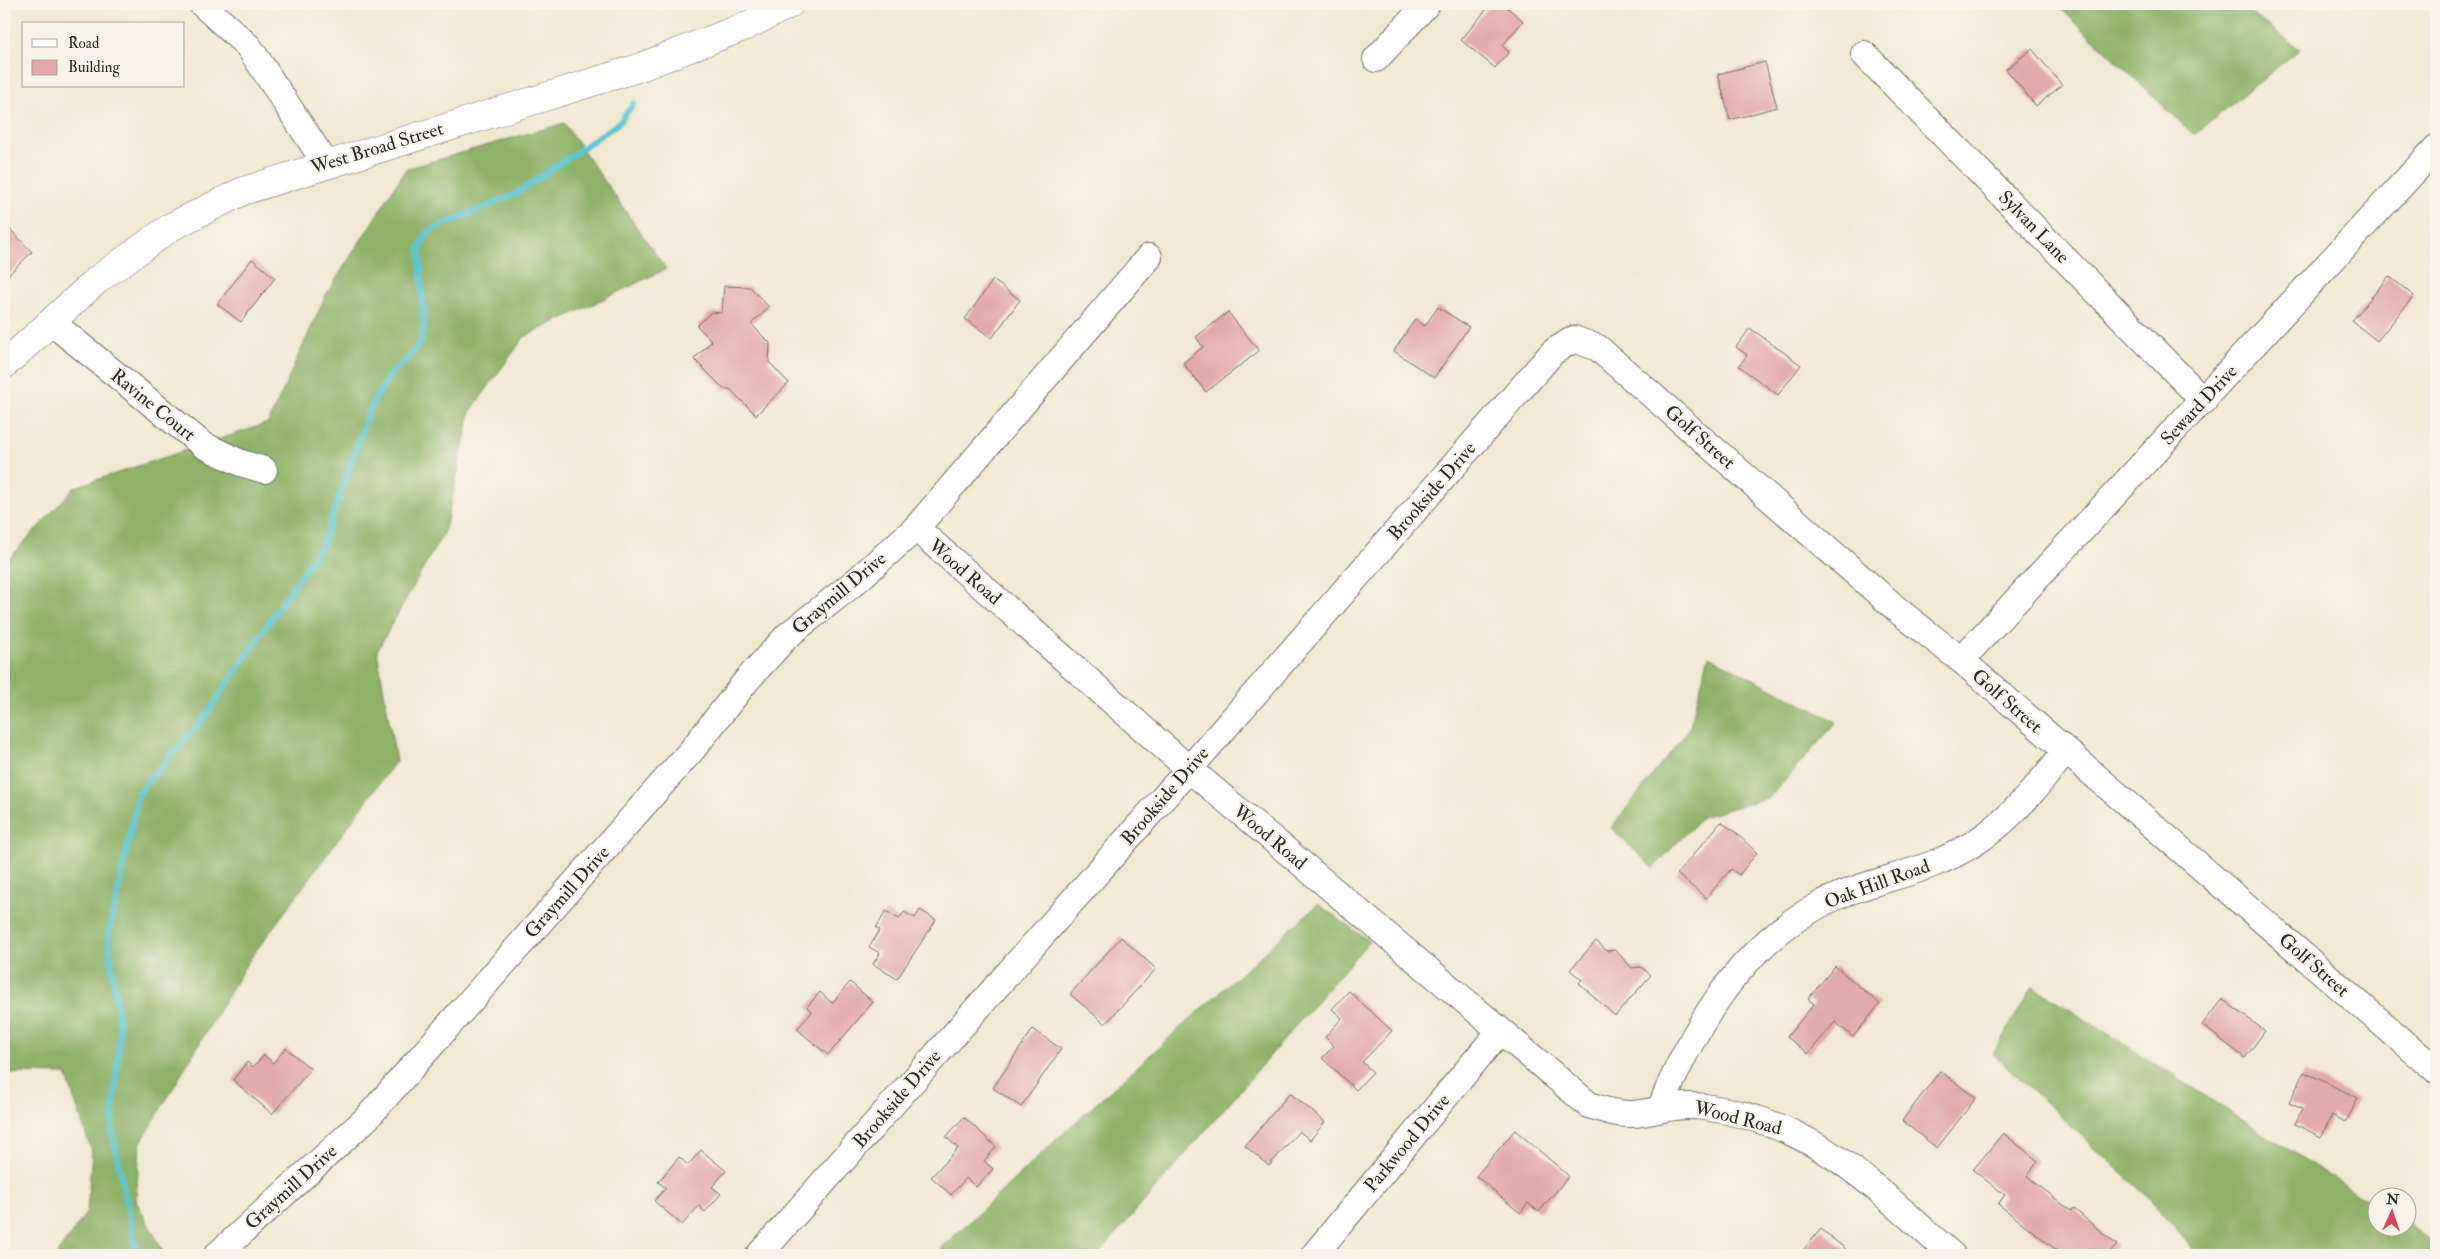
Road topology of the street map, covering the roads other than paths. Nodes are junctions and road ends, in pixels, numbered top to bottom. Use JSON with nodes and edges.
{"nodes":[{"id":1,"x":202,"y":4,"type":"edge"},
{"id":2,"x":790,"y":4,"type":"edge"},
{"id":3,"x":1427,"y":4,"type":"edge"},
{"id":4,"x":1864,"y":54,"type":"dead end"},
{"id":5,"x":1376,"y":58,"type":"dead end"},
{"id":6,"x":2436,"y":148,"type":"edge"},
{"id":7,"x":326,"y":164,"type":"junction"},
{"id":8,"x":1149,"y":257,"type":"dead end"},
{"id":9,"x":51,"y":322,"type":"junction"},
{"id":10,"x":1574,"y":339,"type":"joint"},
{"id":11,"x":4,"y":366,"type":"edge"},
{"id":12,"x":2204,"y":401,"type":"junction"},
{"id":13,"x":264,"y":470,"type":"dead end"},
{"id":14,"x":916,"y":528,"type":"junction"},
{"id":15,"x":1960,"y":660,"type":"junction"},
{"id":16,"x":2066,"y":751,"type":"junction"},
{"id":17,"x":1189,"y":769,"type":"junction"},
{"id":18,"x":1500,"y":1031,"type":"junction"},
{"id":19,"x":2436,"y":1070,"type":"edge"},
{"id":20,"x":1660,"y":1109,"type":"junction"},
{"id":21,"x":217,"y":1255,"type":"edge"},
{"id":22,"x":759,"y":1255,"type":"edge"},
{"id":23,"x":1314,"y":1255,"type":"edge"},
{"id":24,"x":1952,"y":1255,"type":"edge"}],
"edges":[{"from":1,"to":7,"type":"street"},
{"from":2,"to":7,"type":"street","name":"West Broad Street"},
{"from":3,"to":5,"type":"street"},
{"from":4,"to":12,"type":"street","name":"Sylvan Lane"},
{"from":6,"to":12,"type":"street","name":"Seward Drive"},
{"from":7,"to":9,"type":"street","name":"West Broad Street"},
{"from":8,"to":14,"type":"street","name":"Wood Road"},
{"from":9,"to":11,"type":"street","name":"West Broad Street"},
{"from":9,"to":13,"type":"street","name":"Ravine Court"},
{"from":10,"to":15,"type":"street","name":"Golf Street"},
{"from":10,"to":17,"type":"street","name":"Brookside Drive"},
{"from":12,"to":15,"type":"street","name":"Seward Drive"},
{"from":14,"to":17,"type":"street","name":"Wood Road"},
{"from":14,"to":21,"type":"street","name":"Graymill Drive"},
{"from":15,"to":16,"type":"street","name":"Golf Street"},
{"from":16,"to":19,"type":"street","name":"Golf Street"},
{"from":16,"to":20,"type":"street","name":"Oak Hill Road"},
{"from":17,"to":18,"type":"street","name":"Wood Road"},
{"from":17,"to":22,"type":"street","name":"Brookside Drive"},
{"from":18,"to":20,"type":"street","name":"Wood Road"},
{"from":18,"to":23,"type":"street","name":"Parkwood Drive"},
{"from":20,"to":24,"type":"street","name":"Wood Road"}]}
